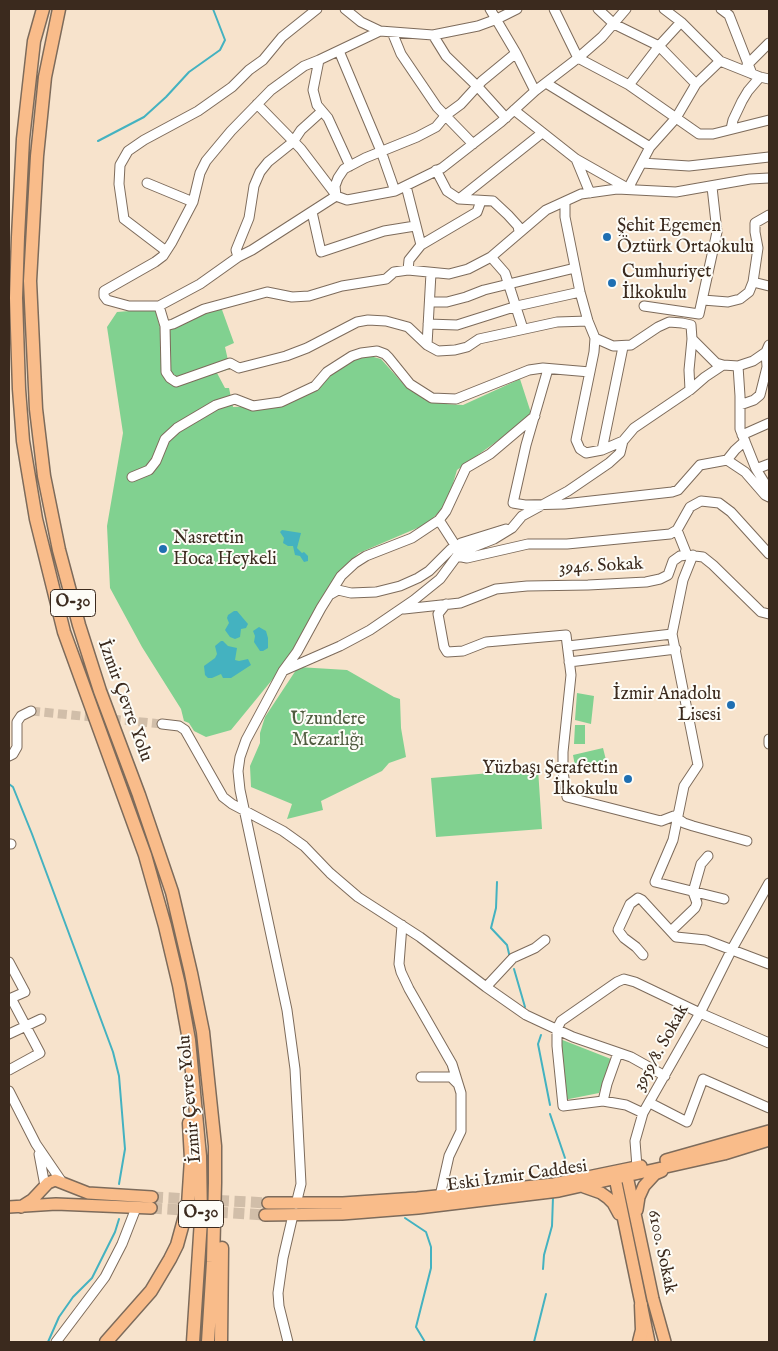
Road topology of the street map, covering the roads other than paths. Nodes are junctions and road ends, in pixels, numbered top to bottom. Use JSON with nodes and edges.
{"nodes":[{"id":1,"x":43,"y":9,"type":"edge"},
{"id":2,"x":59,"y":9,"type":"edge"},
{"id":3,"x":317,"y":9,"type":"edge"},
{"id":4,"x":345,"y":9,"type":"edge"},
{"id":5,"x":490,"y":9,"type":"edge"},
{"id":6,"x":517,"y":9,"type":"edge"},
{"id":7,"x":554,"y":9,"type":"edge"},
{"id":8,"x":598,"y":9,"type":"edge"},
{"id":9,"x":626,"y":9,"type":"edge"},
{"id":10,"x":721,"y":9,"type":"edge"},
{"id":11,"x":670,"y":10,"type":"edge"},
{"id":12,"x":731,"y":12,"type":"edge"},
{"id":13,"x":497,"y":19,"type":"junction"},
{"id":14,"x":682,"y":22,"type":"junction"},
{"id":15,"x":614,"y":24,"type":"junction"},
{"id":16,"x":380,"y":31,"type":"junction"},
{"id":17,"x":392,"y":32,"type":"junction"},
{"id":18,"x":433,"y":35,"type":"junction"},
{"id":19,"x":769,"y":42,"type":"edge"},
{"id":20,"x":659,"y":46,"type":"junction"},
{"id":21,"x":339,"y":51,"type":"junction"},
{"id":22,"x":516,"y":53,"type":"junction"},
{"id":23,"x":578,"y":58,"type":"junction"},
{"id":24,"x":319,"y":60,"type":"junction"},
{"id":25,"x":720,"y":61,"type":"junction"},
{"id":26,"x":757,"y":74,"type":"edge"},
{"id":27,"x":546,"y":82,"type":"junction"},
{"id":28,"x":696,"y":84,"type":"junction"},
{"id":29,"x":629,"y":85,"type":"junction"},
{"id":30,"x":478,"y":87,"type":"junction"},
{"id":31,"x":535,"y":91,"type":"junction"},
{"id":32,"x":257,"y":104,"type":"junction"},
{"id":33,"x":514,"y":110,"type":"junction"},
{"id":34,"x":322,"y":111,"type":"junction"},
{"id":35,"x":446,"y":115,"type":"junction"},
{"id":36,"x":506,"y":118,"type":"junction"},
{"id":37,"x":676,"y":118,"type":"junction"},
{"id":38,"x":769,"y":120,"type":"edge"},
{"id":39,"x":731,"y":129,"type":"junction"},
{"id":40,"x":542,"y":133,"type":"junction"},
{"id":41,"x":293,"y":142,"type":"junction"},
{"id":42,"x":472,"y":144,"type":"junction"},
{"id":43,"x":650,"y":147,"type":"junction"},
{"id":44,"x":381,"y":151,"type":"junction"},
{"id":45,"x":769,"y":157,"type":"edge"},
{"id":46,"x":576,"y":159,"type":"junction"},
{"id":47,"x":642,"y":163,"type":"junction"},
{"id":48,"x":350,"y":166,"type":"junction"},
{"id":49,"x":436,"y":170,"type":"junction"},
{"id":50,"x":769,"y":178,"type":"edge"},
{"id":51,"x":147,"y":183,"type":"dead end"},
{"id":52,"x":406,"y":186,"type":"junction"},
{"id":53,"x":712,"y":187,"type":"junction"},
{"id":54,"x":629,"y":189,"type":"junction"},
{"id":55,"x":395,"y":191,"type":"junction"},
{"id":56,"x":590,"y":193,"type":"junction"},
{"id":57,"x":336,"y":196,"type":"junction"},
{"id":58,"x":459,"y":199,"type":"junction"},
{"id":59,"x":481,"y":201,"type":"junction"},
{"id":60,"x":192,"y":202,"type":"junction"},
{"id":61,"x":565,"y":202,"type":"junction"},
{"id":62,"x":312,"y":212,"type":"junction"},
{"id":63,"x":769,"y":215,"type":"edge"},
{"id":64,"x":415,"y":226,"type":"junction"},
{"id":65,"x":519,"y":231,"type":"junction"},
{"id":66,"x":421,"y":244,"type":"junction"},
{"id":67,"x":166,"y":251,"type":"junction"},
{"id":68,"x":238,"y":257,"type":"junction"},
{"id":69,"x":490,"y":257,"type":"junction"},
{"id":70,"x":575,"y":268,"type":"junction"},
{"id":71,"x":408,"y":270,"type":"junction"},
{"id":72,"x":431,"y":273,"type":"junction"},
{"id":73,"x":753,"y":282,"type":"junction"},
{"id":74,"x":510,"y":284,"type":"junction"},
{"id":75,"x":769,"y":286,"type":"edge"},
{"id":76,"x":580,"y":292,"type":"junction"},
{"id":77,"x":702,"y":300,"type":"junction"},
{"id":78,"x":430,"y":302,"type":"junction"},
{"id":79,"x":159,"y":306,"type":"junction"},
{"id":80,"x":517,"y":306,"type":"junction"},
{"id":81,"x":644,"y":306,"type":"dead end"},
{"id":82,"x":588,"y":321,"type":"junction"},
{"id":83,"x":428,"y":324,"type":"junction"},
{"id":84,"x":165,"y":326,"type":"junction"},
{"id":85,"x":523,"y":329,"type":"junction"},
{"id":86,"x":596,"y":338,"type":"junction"},
{"id":87,"x":692,"y":339,"type":"junction"},
{"id":88,"x":427,"y":345,"type":"junction"},
{"id":89,"x":623,"y":347,"type":"junction"},
{"id":90,"x":767,"y":349,"type":"edge"},
{"id":91,"x":723,"y":365,"type":"junction"},
{"id":92,"x":738,"y":366,"type":"junction"},
{"id":93,"x":548,"y":369,"type":"junction"},
{"id":94,"x":590,"y":372,"type":"junction"},
{"id":95,"x":690,"y":390,"type":"junction"},
{"id":96,"x":740,"y":405,"type":"junction"},
{"id":97,"x":535,"y":416,"type":"junction"},
{"id":98,"x":769,"y":423,"type":"edge"},
{"id":99,"x":744,"y":438,"type":"junction"},
{"id":100,"x":623,"y":440,"type":"junction"},
{"id":101,"x":602,"y":450,"type":"junction"},
{"id":102,"x":727,"y":460,"type":"junction"},
{"id":103,"x":769,"y":464,"type":"edge"},
{"id":104,"x":756,"y":469,"type":"junction"},
{"id":105,"x":132,"y":477,"type":"dead end"},
{"id":106,"x":769,"y":490,"type":"edge"},
{"id":107,"x":769,"y":497,"type":"edge"},
{"id":108,"x":541,"y":506,"type":"junction"},
{"id":109,"x":439,"y":520,"type":"junction"},
{"id":110,"x":677,"y":530,"type":"junction"},
{"id":111,"x":457,"y":552,"type":"junction"},
{"id":112,"x":769,"y":554,"type":"edge"},
{"id":113,"x":690,"y":555,"type":"junction"},
{"id":114,"x":331,"y":594,"type":"junction"},
{"id":115,"x":446,"y":604,"type":"junction"},
{"id":116,"x":401,"y":609,"type":"junction"},
{"id":117,"x":769,"y":614,"type":"edge"},
{"id":118,"x":672,"y":634,"type":"junction"},
{"id":119,"x":626,"y":640,"type":"junction"},
{"id":120,"x":568,"y":646,"type":"junction"},
{"id":121,"x":676,"y":649,"type":"junction"},
{"id":122,"x":627,"y":655,"type":"junction"},
{"id":123,"x":569,"y":662,"type":"junction"},
{"id":124,"x":283,"y":671,"type":"junction"},
{"id":125,"x":31,"y":711,"type":"dead end"},
{"id":126,"x":162,"y":724,"type":"tunnel mouth"},
{"id":127,"x":769,"y":739,"type":"edge"},
{"id":128,"x":769,"y":744,"type":"edge"},
{"id":129,"x":9,"y":756,"type":"edge"},
{"id":130,"x":244,"y":810,"type":"junction"},
{"id":131,"x":678,"y":817,"type":"junction"},
{"id":132,"x":746,"y":841,"type":"dead end"},
{"id":133,"x":708,"y":856,"type":"dead end"},
{"id":134,"x":769,"y":883,"type":"edge"},
{"id":135,"x":692,"y":892,"type":"junction"},
{"id":136,"x":724,"y":899,"type":"dead end"},
{"id":137,"x":402,"y":925,"type":"junction"},
{"id":138,"x":671,"y":931,"type":"junction"},
{"id":139,"x":545,"y":940,"type":"dead end"},
{"id":140,"x":732,"y":949,"type":"junction"},
{"id":141,"x":643,"y":955,"type":"dead end"},
{"id":142,"x":9,"y":962,"type":"edge"},
{"id":143,"x":769,"y":964,"type":"edge"},
{"id":144,"x":486,"y":987,"type":"junction"},
{"id":145,"x":10,"y":998,"type":"edge"},
{"id":146,"x":700,"y":1014,"type":"junction"},
{"id":147,"x":41,"y":1019,"type":"dead end"},
{"id":148,"x":26,"y":1026,"type":"junction"},
{"id":149,"x":557,"y":1029,"type":"junction"},
{"id":150,"x":9,"y":1034,"type":"edge"},
{"id":151,"x":769,"y":1043,"type":"edge"},
{"id":152,"x":618,"y":1053,"type":"junction"},
{"id":153,"x":9,"y":1070,"type":"edge"},
{"id":154,"x":665,"y":1076,"type":"junction"},
{"id":155,"x":421,"y":1077,"type":"dead end"},
{"id":156,"x":458,"y":1084,"type":"junction"},
{"id":157,"x":193,"y":1087,"type":"junction"},
{"id":158,"x":9,"y":1091,"type":"edge"},
{"id":159,"x":603,"y":1101,"type":"junction"},
{"id":160,"x":650,"y":1103,"type":"junction"},
{"id":161,"x":769,"y":1108,"type":"edge"},
{"id":162,"x":643,"y":1113,"type":"junction"},
{"id":163,"x":769,"y":1131,"type":"edge"},
{"id":164,"x":769,"y":1140,"type":"edge"},
{"id":165,"x":36,"y":1144,"type":"junction"},
{"id":166,"x":669,"y":1167,"type":"junction"},
{"id":167,"x":630,"y":1171,"type":"junction"},
{"id":168,"x":615,"y":1175,"type":"junction"},
{"id":169,"x":62,"y":1182,"type":"junction"},
{"id":170,"x":215,"y":1184,"type":"junction"},
{"id":171,"x":45,"y":1186,"type":"junction"},
{"id":172,"x":582,"y":1187,"type":"junction"},
{"id":173,"x":440,"y":1196,"type":"junction"},
{"id":174,"x":56,"y":1204,"type":"junction"},
{"id":175,"x":15,"y":1207,"type":"edge"},
{"id":176,"x":136,"y":1208,"type":"junction"},
{"id":177,"x":267,"y":1209,"type":"tunnel mouth"},
{"id":178,"x":295,"y":1210,"type":"junction"},
{"id":179,"x":636,"y":1217,"type":"junction"},
{"id":180,"x":625,"y":1228,"type":"junction"},
{"id":181,"x":641,"y":1305,"type":"junction"},
{"id":182,"x":56,"y":1342,"type":"edge"},
{"id":183,"x":106,"y":1342,"type":"edge"},
{"id":184,"x":193,"y":1342,"type":"edge"},
{"id":185,"x":208,"y":1342,"type":"edge"},
{"id":186,"x":221,"y":1342,"type":"edge"},
{"id":187,"x":288,"y":1342,"type":"edge"},
{"id":188,"x":639,"y":1342,"type":"edge"},
{"id":189,"x":649,"y":1342,"type":"edge"},
{"id":190,"x":665,"y":1342,"type":"edge"}],
"edges":[{"from":1,"to":157,"type":"highway","name":"İzmir Çevre Yolu","number":"O-30"},
{"from":2,"to":170,"type":"highway","name":"İzmir Çevre Yolu","number":"O-30"},
{"from":3,"to":67,"type":"street"},
{"from":4,"to":16,"type":"street"},
{"from":5,"to":13,"type":"street"},
{"from":6,"to":13,"type":"street"},
{"from":7,"to":23,"type":"street"},
{"from":8,"to":15,"type":"street"},
{"from":9,"to":15,"type":"street"},
{"from":10,"to":12,"type":"street"},
{"from":11,"to":14,"type":"street"},
{"from":12,"to":26,"type":"street"},
{"from":13,"to":18,"type":"street"},
{"from":13,"to":22,"type":"street"},
{"from":14,"to":20,"type":"street"},
{"from":14,"to":25,"type":"street"},
{"from":15,"to":20,"type":"street"},
{"from":15,"to":23,"type":"street"},
{"from":16,"to":17,"type":"street"},
{"from":16,"to":21,"type":"street"},
{"from":17,"to":18,"type":"street"},
{"from":17,"to":35,"type":"street"},
{"from":18,"to":30,"type":"street"},
{"from":19,"to":26,"type":"street"},
{"from":20,"to":28,"type":"street"},
{"from":20,"to":29,"type":"street"},
{"from":21,"to":24,"type":"street"},
{"from":21,"to":44,"type":"street"},
{"from":22,"to":30,"type":"street"},
{"from":22,"to":31,"type":"street"},
{"from":23,"to":27,"type":"street"},
{"from":23,"to":29,"type":"street"},
{"from":24,"to":32,"type":"street"},
{"from":24,"to":34,"type":"street"},
{"from":25,"to":26,"type":"street"},
{"from":25,"to":28,"type":"street"},
{"from":26,"to":39,"type":"street"},
{"from":27,"to":31,"type":"street"},
{"from":27,"to":43,"type":"street"},
{"from":28,"to":37,"type":"street"},
{"from":29,"to":37,"type":"street"},
{"from":30,"to":35,"type":"street"},
{"from":30,"to":36,"type":"street"},
{"from":31,"to":33,"type":"street"},
{"from":32,"to":41,"type":"street"},
{"from":32,"to":60,"type":"street"},
{"from":33,"to":36,"type":"street"},
{"from":33,"to":40,"type":"street"},
{"from":34,"to":41,"type":"street"},
{"from":34,"to":48,"type":"street"},
{"from":35,"to":42,"type":"street"},
{"from":35,"to":44,"type":"street"},
{"from":36,"to":42,"type":"street"},
{"from":37,"to":39,"type":"street"},
{"from":37,"to":43,"type":"street"},
{"from":38,"to":39,"type":"street"},
{"from":40,"to":46,"type":"street"},
{"from":40,"to":58,"type":"street"},
{"from":41,"to":57,"type":"street"},
{"from":41,"to":68,"type":"street"},
{"from":42,"to":49,"type":"street"},
{"from":43,"to":47,"type":"street"},
{"from":44,"to":48,"type":"street"},
{"from":44,"to":55,"type":"street"},
{"from":45,"to":47,"type":"street"},
{"from":46,"to":54,"type":"street"},
{"from":46,"to":56,"type":"street"},
{"from":47,"to":54,"type":"street"},
{"from":48,"to":57,"type":"street"},
{"from":49,"to":52,"type":"street"},
{"from":49,"to":58,"type":"street"},
{"from":50,"to":53,"type":"street"},
{"from":51,"to":60,"type":"street"},
{"from":52,"to":55,"type":"street"},
{"from":52,"to":64,"type":"street"},
{"from":53,"to":54,"type":"street"},
{"from":53,"to":77,"type":"street"},
{"from":54,"to":56,"type":"street"},
{"from":55,"to":57,"type":"street"},
{"from":56,"to":61,"type":"street"},
{"from":57,"to":62,"type":"street"},
{"from":58,"to":59,"type":"street"},
{"from":59,"to":65,"type":"street"},
{"from":59,"to":66,"type":"street"},
{"from":60,"to":67,"type":"street"},
{"from":61,"to":65,"type":"street"},
{"from":61,"to":70,"type":"street"},
{"from":62,"to":64,"type":"street"},
{"from":62,"to":68,"type":"street"},
{"from":63,"to":73,"type":"street"},
{"from":64,"to":66,"type":"street"},
{"from":65,"to":69,"type":"street"},
{"from":66,"to":71,"type":"street"},
{"from":67,"to":79,"type":"street"},
{"from":68,"to":79,"type":"street"},
{"from":69,"to":72,"type":"street"},
{"from":69,"to":74,"type":"street"},
{"from":70,"to":74,"type":"street"},
{"from":70,"to":76,"type":"street"},
{"from":71,"to":72,"type":"street"},
{"from":71,"to":84,"type":"street"},
{"from":72,"to":78,"type":"street"},
{"from":73,"to":75,"type":"street"},
{"from":73,"to":77,"type":"street"},
{"from":74,"to":78,"type":"street"},
{"from":74,"to":80,"type":"street"},
{"from":76,"to":80,"type":"street"},
{"from":76,"to":82,"type":"street"},
{"from":77,"to":81,"type":"street"},
{"from":78,"to":83,"type":"street"},
{"from":79,"to":84,"type":"street"},
{"from":80,"to":83,"type":"street"},
{"from":80,"to":85,"type":"street"},
{"from":82,"to":85,"type":"street"},
{"from":82,"to":86,"type":"street"},
{"from":83,"to":88,"type":"street"},
{"from":84,"to":88,"type":"street"},
{"from":85,"to":88,"type":"street"},
{"from":86,"to":89,"type":"street"},
{"from":86,"to":94,"type":"street"},
{"from":87,"to":89,"type":"street"},
{"from":87,"to":91,"type":"street"},
{"from":87,"to":95,"type":"street"},
{"from":89,"to":101,"type":"street"},
{"from":90,"to":92,"type":"street"},
{"from":90,"to":96,"type":"street"},
{"from":91,"to":92,"type":"street"},
{"from":91,"to":95,"type":"street"},
{"from":92,"to":96,"type":"street"},
{"from":93,"to":94,"type":"street"},
{"from":93,"to":97,"type":"street"},
{"from":93,"to":105,"type":"street"},
{"from":94,"to":101,"type":"street"},
{"from":95,"to":100,"type":"street"},
{"from":96,"to":99,"type":"street"},
{"from":97,"to":108,"type":"street"},
{"from":97,"to":109,"type":"street"},
{"from":98,"to":99,"type":"street"},
{"from":99,"to":102,"type":"street"},
{"from":99,"to":104,"type":"street"},
{"from":100,"to":101,"type":"street"},
{"from":100,"to":108,"type":"street"},
{"from":102,"to":107,"type":"street"},
{"from":102,"to":108,"type":"street"},
{"from":103,"to":104,"type":"street"},
{"from":104,"to":106,"type":"street"},
{"from":108,"to":111,"type":"street"},
{"from":109,"to":111,"type":"street"},
{"from":109,"to":114,"type":"street"},
{"from":110,"to":111,"type":"street"},
{"from":110,"to":112,"type":"street"},
{"from":110,"to":113,"type":"street"},
{"from":111,"to":114,"type":"street"},
{"from":111,"to":116,"type":"street"},
{"from":113,"to":115,"type":"street","name":"3946. Sokak"},
{"from":113,"to":117,"type":"street"},
{"from":113,"to":118,"type":"street"},
{"from":114,"to":124,"type":"street"},
{"from":115,"to":116,"type":"street","name":"3946. Sokak"},
{"from":115,"to":120,"type":"street"},
{"from":116,"to":124,"type":"street"},
{"from":118,"to":119,"type":"street"},
{"from":118,"to":121,"type":"street"},
{"from":119,"to":120,"type":"street"},
{"from":119,"to":122,"type":"street"},
{"from":120,"to":123,"type":"street"},
{"from":121,"to":122,"type":"street"},
{"from":121,"to":131,"type":"street"},
{"from":122,"to":123,"type":"street"},
{"from":123,"to":131,"type":"street"},
{"from":124,"to":130,"type":"street"},
{"from":125,"to":129,"type":"street"},
{"from":126,"to":130,"type":"street"},
{"from":127,"to":128,"type":"street"},
{"from":130,"to":137,"type":"street"},
{"from":130,"to":178,"type":"street"},
{"from":131,"to":132,"type":"street"},
{"from":131,"to":135,"type":"street"},
{"from":133,"to":135,"type":"street"},
{"from":134,"to":140,"type":"street","name":"3959/8. Sokak"},
{"from":135,"to":136,"type":"street"},
{"from":135,"to":138,"type":"street"},
{"from":137,"to":144,"type":"street"},
{"from":137,"to":156,"type":"street"},
{"from":138,"to":140,"type":"street"},
{"from":138,"to":141,"type":"street"},
{"from":139,"to":144,"type":"street"},
{"from":140,"to":143,"type":"street"},
{"from":140,"to":146,"type":"street","name":"3959/8. Sokak"},
{"from":142,"to":145,"type":"street"},
{"from":144,"to":149,"type":"street"},
{"from":145,"to":148,"type":"street"},
{"from":146,"to":149,"type":"street"},
{"from":146,"to":151,"type":"street"},
{"from":146,"to":154,"type":"street","name":"3959/8. Sokak"},
{"from":147,"to":148,"type":"street"},
{"from":148,"to":150,"type":"street"},
{"from":148,"to":153,"type":"street"},
{"from":149,"to":152,"type":"street"},
{"from":149,"to":159,"type":"street"},
{"from":152,"to":154,"type":"street"},
{"from":152,"to":159,"type":"street"},
{"from":154,"to":160,"type":"street","name":"3959/8. Sokak"},
{"from":155,"to":156,"type":"street"},
{"from":156,"to":173,"type":"street"},
{"from":157,"to":183,"type":"highway"},
{"from":157,"to":184,"type":"highway","name":"İzmir Çevre Yolu","number":"O-30"},
{"from":158,"to":165,"type":"street"},
{"from":159,"to":162,"type":"street"},
{"from":160,"to":161,"type":"street"},
{"from":160,"to":162,"type":"street","name":"3959/8. Sokak"},
{"from":162,"to":167,"type":"street","name":"3959/8. Sokak"},
{"from":163,"to":167,"type":"main road","name":"Eski İzmir Caddesi"},
{"from":164,"to":166,"type":"main road","name":"Eski İzmir Caddesi"},
{"from":165,"to":169,"type":"street"},
{"from":165,"to":171,"type":"street"},
{"from":166,"to":167,"type":"main road","name":"Eski İzmir Caddesi"},
{"from":166,"to":179,"type":"main road"},
{"from":167,"to":168,"type":"main road","name":"Eski İzmir Caddesi"},
{"from":167,"to":179,"type":"main road","name":"6100. Sokak"},
{"from":168,"to":172,"type":"main road","name":"Eski İzmir Caddesi"},
{"from":168,"to":173,"type":"main road","name":"Eski İzmir Caddesi"},
{"from":168,"to":180,"type":"main road","name":"6100. Sokak"},
{"from":169,"to":171,"type":"main road"},
{"from":169,"to":174,"type":"main road"},
{"from":169,"to":176,"type":"main road"},
{"from":170,"to":185,"type":"highway","name":"İzmir Çevre Yolu","number":"O-30"},
{"from":170,"to":186,"type":"highway"},
{"from":171,"to":174,"type":"main road"},
{"from":171,"to":175,"type":"main road"},
{"from":172,"to":178,"type":"main road","name":"Eski İzmir Caddesi"},
{"from":172,"to":180,"type":"main road"},
{"from":173,"to":178,"type":"main road","name":"Eski İzmir Caddesi"},
{"from":174,"to":175,"type":"main road"},
{"from":174,"to":176,"type":"main road"},
{"from":176,"to":182,"type":"street"},
{"from":177,"to":178,"type":"main road","name":"Eski İzmir Caddesi"},
{"from":178,"to":187,"type":"street"},
{"from":179,"to":190,"type":"main road","name":"6100. Sokak"},
{"from":180,"to":181,"type":"main road","name":"6100. Sokak"},
{"from":181,"to":188,"type":"highway"},
{"from":181,"to":189,"type":"main road","name":"6100. Sokak"}]}
